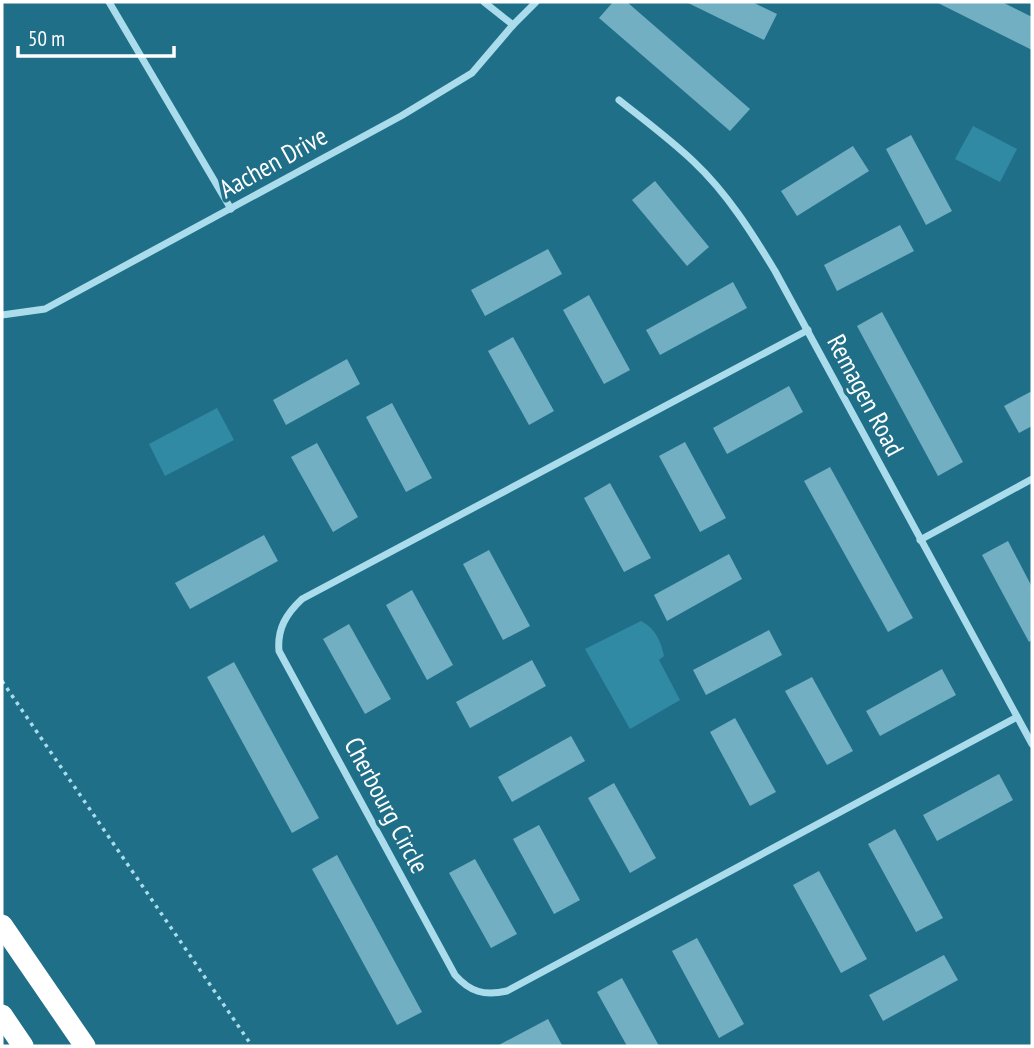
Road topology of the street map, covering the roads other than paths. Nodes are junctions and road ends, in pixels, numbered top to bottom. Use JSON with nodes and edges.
{"nodes":[{"id":1,"x":109,"y":2,"type":"edge"},
{"id":2,"x":484,"y":2,"type":"edge"},
{"id":3,"x":536,"y":2,"type":"edge"},
{"id":4,"x":513,"y":26,"type":"junction"},
{"id":5,"x":619,"y":100,"type":"dead end"},
{"id":6,"x":231,"y":209,"type":"junction"},
{"id":7,"x":2,"y":315,"type":"edge"},
{"id":8,"x":808,"y":330,"type":"junction"},
{"id":9,"x":1032,"y":479,"type":"edge"},
{"id":10,"x":920,"y":540,"type":"junction"},
{"id":11,"x":1017,"y":717,"type":"junction"},
{"id":12,"x":1032,"y":744,"type":"edge"},
{"id":13,"x":2,"y":925,"type":"edge"},
{"id":14,"x":2,"y":1015,"type":"edge"},
{"id":15,"x":23,"y":1046,"type":"edge"},
{"id":16,"x":85,"y":1046,"type":"edge"}],
"edges":[{"from":1,"to":6,"type":"street"},
{"from":2,"to":4,"type":"street"},
{"from":3,"to":4,"type":"street","name":"Aachen Drive"},
{"from":4,"to":6,"type":"street","name":"Aachen Drive"},
{"from":5,"to":8,"type":"street","name":"Remagen Road"},
{"from":6,"to":7,"type":"street","name":"Aachen Drive"},
{"from":8,"to":10,"type":"street","name":"Remagen Road"},
{"from":8,"to":11,"type":"street","name":"Cherbourg Circle"},
{"from":9,"to":10,"type":"street"},
{"from":10,"to":11,"type":"street","name":"Remagen Road"},
{"from":11,"to":12,"type":"street","name":"Remagen Road"},
{"from":13,"to":16,"type":"highway"},
{"from":14,"to":15,"type":"highway"}]}
